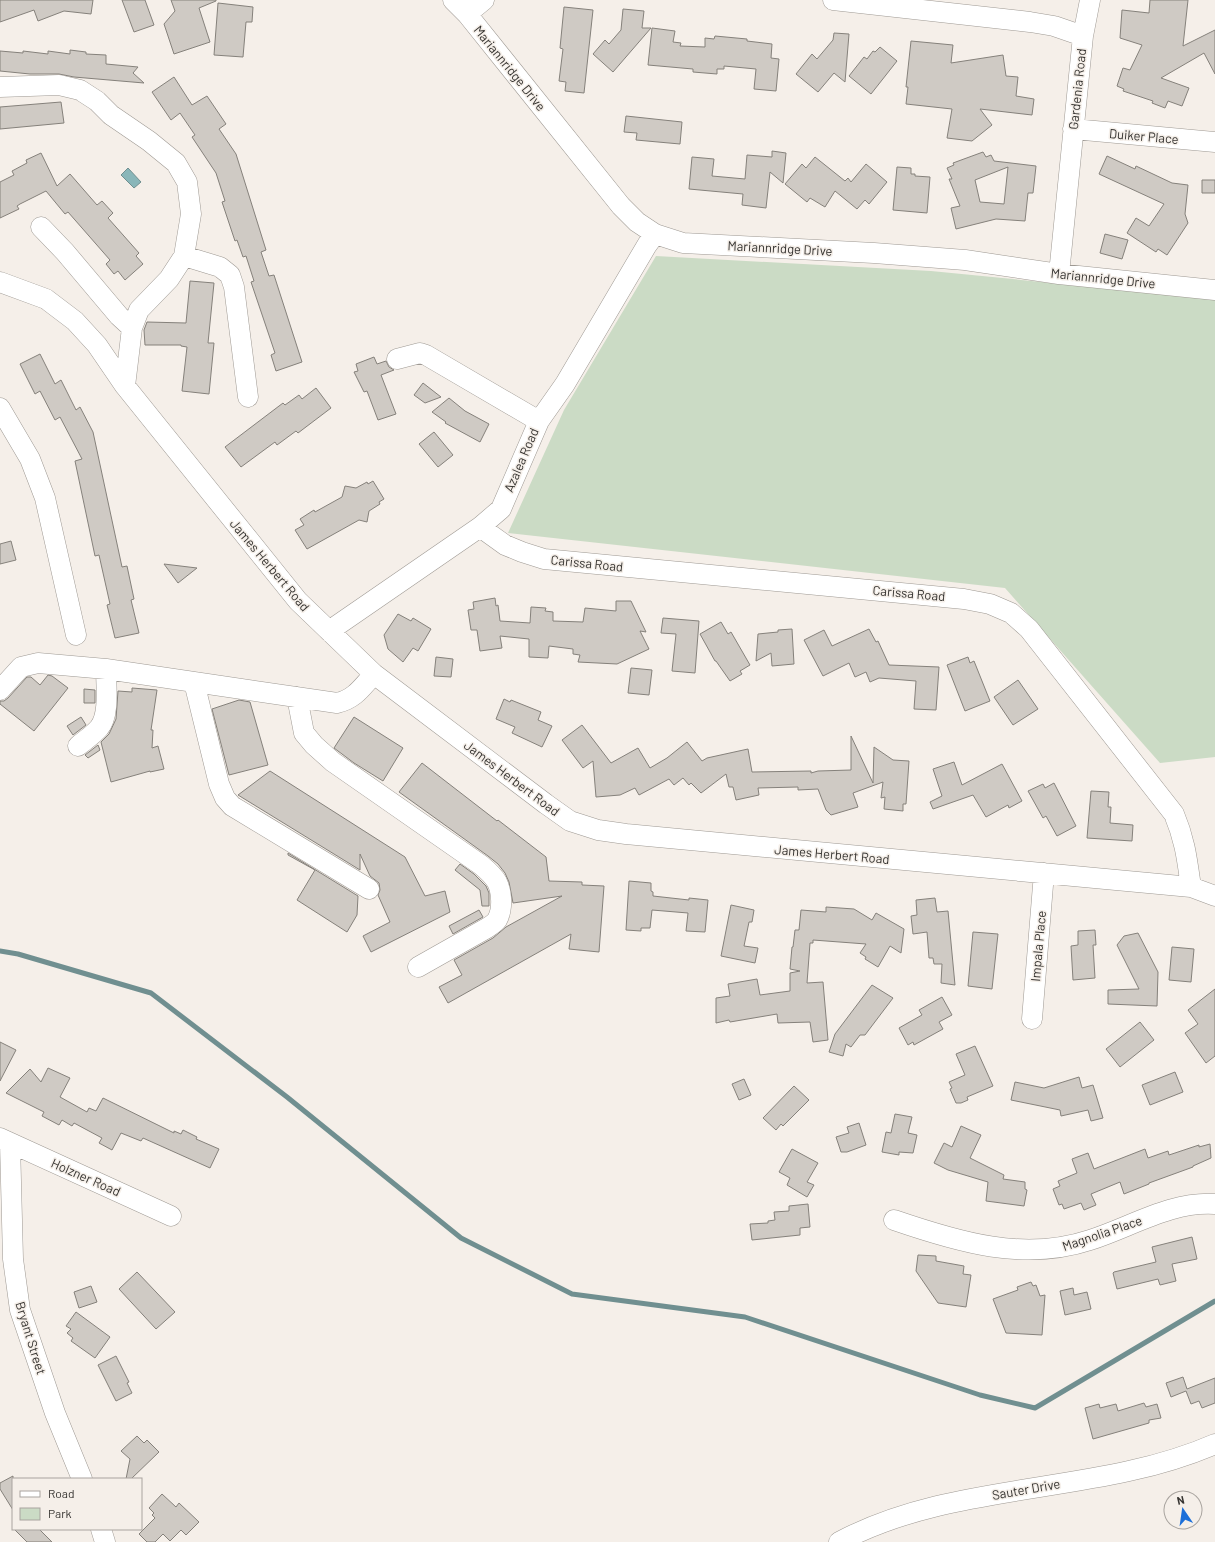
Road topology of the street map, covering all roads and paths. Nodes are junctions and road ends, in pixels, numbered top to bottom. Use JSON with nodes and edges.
{"nodes":[{"id":1,"x":453,"y":0,"type":"edge"},
{"id":2,"x":484,"y":0,"type":"edge"},
{"id":3,"x":833,"y":0,"type":"edge"},
{"id":4,"x":1090,"y":0,"type":"edge"},
{"id":5,"x":467,"y":14,"type":"junction"},
{"id":6,"x":1083,"y":36,"type":"junction"},
{"id":7,"x":0,"y":87,"type":"edge"},
{"id":8,"x":1073,"y":129,"type":"junction"},
{"id":9,"x":1215,"y":142,"type":"edge"},
{"id":10,"x":41,"y":227,"type":"dead end"},
{"id":11,"x":655,"y":234,"type":"junction"},
{"id":12,"x":184,"y":256,"type":"junction"},
{"id":13,"x":1059,"y":274,"type":"junction"},
{"id":14,"x":0,"y":282,"type":"edge"},
{"id":15,"x":1215,"y":290,"type":"edge"},
{"id":16,"x":132,"y":328,"type":"junction"},
{"id":17,"x":397,"y":359,"type":"dead end"},
{"id":18,"x":125,"y":386,"type":"junction"},
{"id":19,"x":248,"y":396,"type":"dead end"},
{"id":20,"x":0,"y":408,"type":"edge"},
{"id":21,"x":538,"y":421,"type":"junction"},
{"id":22,"x":480,"y":527,"type":"junction"},
{"id":23,"x":329,"y":631,"type":"junction"},
{"id":24,"x":76,"y":635,"type":"dead end"},
{"id":25,"x":106,"y":669,"type":"junction"},
{"id":26,"x":374,"y":674,"type":"junction"},
{"id":27,"x":194,"y":682,"type":"junction"},
{"id":28,"x":0,"y":690,"type":"edge"},
{"id":29,"x":297,"y":697,"type":"junction"},
{"id":30,"x":78,"y":746,"type":"dead end"},
{"id":31,"x":1044,"y":873,"type":"junction"},
{"id":32,"x":1191,"y":887,"type":"junction"},
{"id":33,"x":369,"y":889,"type":"dead end"},
{"id":34,"x":1215,"y":896,"type":"edge"},
{"id":35,"x":418,"y":967,"type":"dead end"},
{"id":36,"x":1032,"y":1019,"type":"dead end"},
{"id":37,"x":5,"y":1141,"type":"edge"},
{"id":38,"x":1215,"y":1204,"type":"edge"},
{"id":39,"x":171,"y":1216,"type":"dead end"},
{"id":40,"x":894,"y":1220,"type":"dead end"},
{"id":41,"x":1215,"y":1444,"type":"edge"},
{"id":42,"x":82,"y":1478,"type":"edge"},
{"id":43,"x":101,"y":1530,"type":"edge"},
{"id":44,"x":105,"y":1542,"type":"edge"},
{"id":45,"x":839,"y":1542,"type":"edge"}],
"edges":[{"from":1,"to":5,"type":"street","name":"Mariannridge Drive"},
{"from":2,"to":5,"type":"street"},
{"from":3,"to":6,"type":"street","name":"Gardenia Road"},
{"from":4,"to":6,"type":"street"},
{"from":5,"to":11,"type":"street","name":"Mariannridge Drive"},
{"from":6,"to":8,"type":"street","name":"Gardenia Road"},
{"from":7,"to":12,"type":"street"},
{"from":8,"to":9,"type":"street","name":"Duiker Place"},
{"from":8,"to":13,"type":"street","name":"Gardenia Road"},
{"from":10,"to":16,"type":"street"},
{"from":11,"to":13,"type":"street","name":"Mariannridge Drive"},
{"from":11,"to":21,"type":"street","name":"Azalea Road"},
{"from":12,"to":16,"type":"street"},
{"from":12,"to":19,"type":"street"},
{"from":13,"to":15,"type":"street","name":"Mariannridge Drive"},
{"from":14,"to":18,"type":"street","name":"James Herbert Road"},
{"from":16,"to":18,"type":"street"},
{"from":17,"to":21,"type":"street"},
{"from":18,"to":23,"type":"street","name":"James Herbert Road"},
{"from":20,"to":24,"type":"street"},
{"from":21,"to":22,"type":"street","name":"Azalea Road"},
{"from":22,"to":23,"type":"street","name":"Azalea Road"},
{"from":22,"to":32,"type":"street","name":"Carissa Road"},
{"from":23,"to":26,"type":"street","name":"James Herbert Road"},
{"from":25,"to":27,"type":"street"},
{"from":25,"to":28,"type":"street"},
{"from":25,"to":30,"type":"street"},
{"from":26,"to":29,"type":"street"},
{"from":26,"to":31,"type":"street","name":"James Herbert Road"},
{"from":27,"to":29,"type":"street"},
{"from":27,"to":33,"type":"street"},
{"from":29,"to":35,"type":"street"},
{"from":31,"to":32,"type":"street","name":"James Herbert Road"},
{"from":31,"to":36,"type":"street","name":"Impala Place"},
{"from":32,"to":34,"type":"street","name":"James Herbert Road"},
{"from":37,"to":39,"type":"street","name":"Holzner Road"},
{"from":37,"to":42,"type":"street","name":"Bryant Street"},
{"from":38,"to":40,"type":"street","name":"Magnolia Place"},
{"from":41,"to":45,"type":"street","name":"Sauter Drive"},
{"from":43,"to":44,"type":"street"}]}
